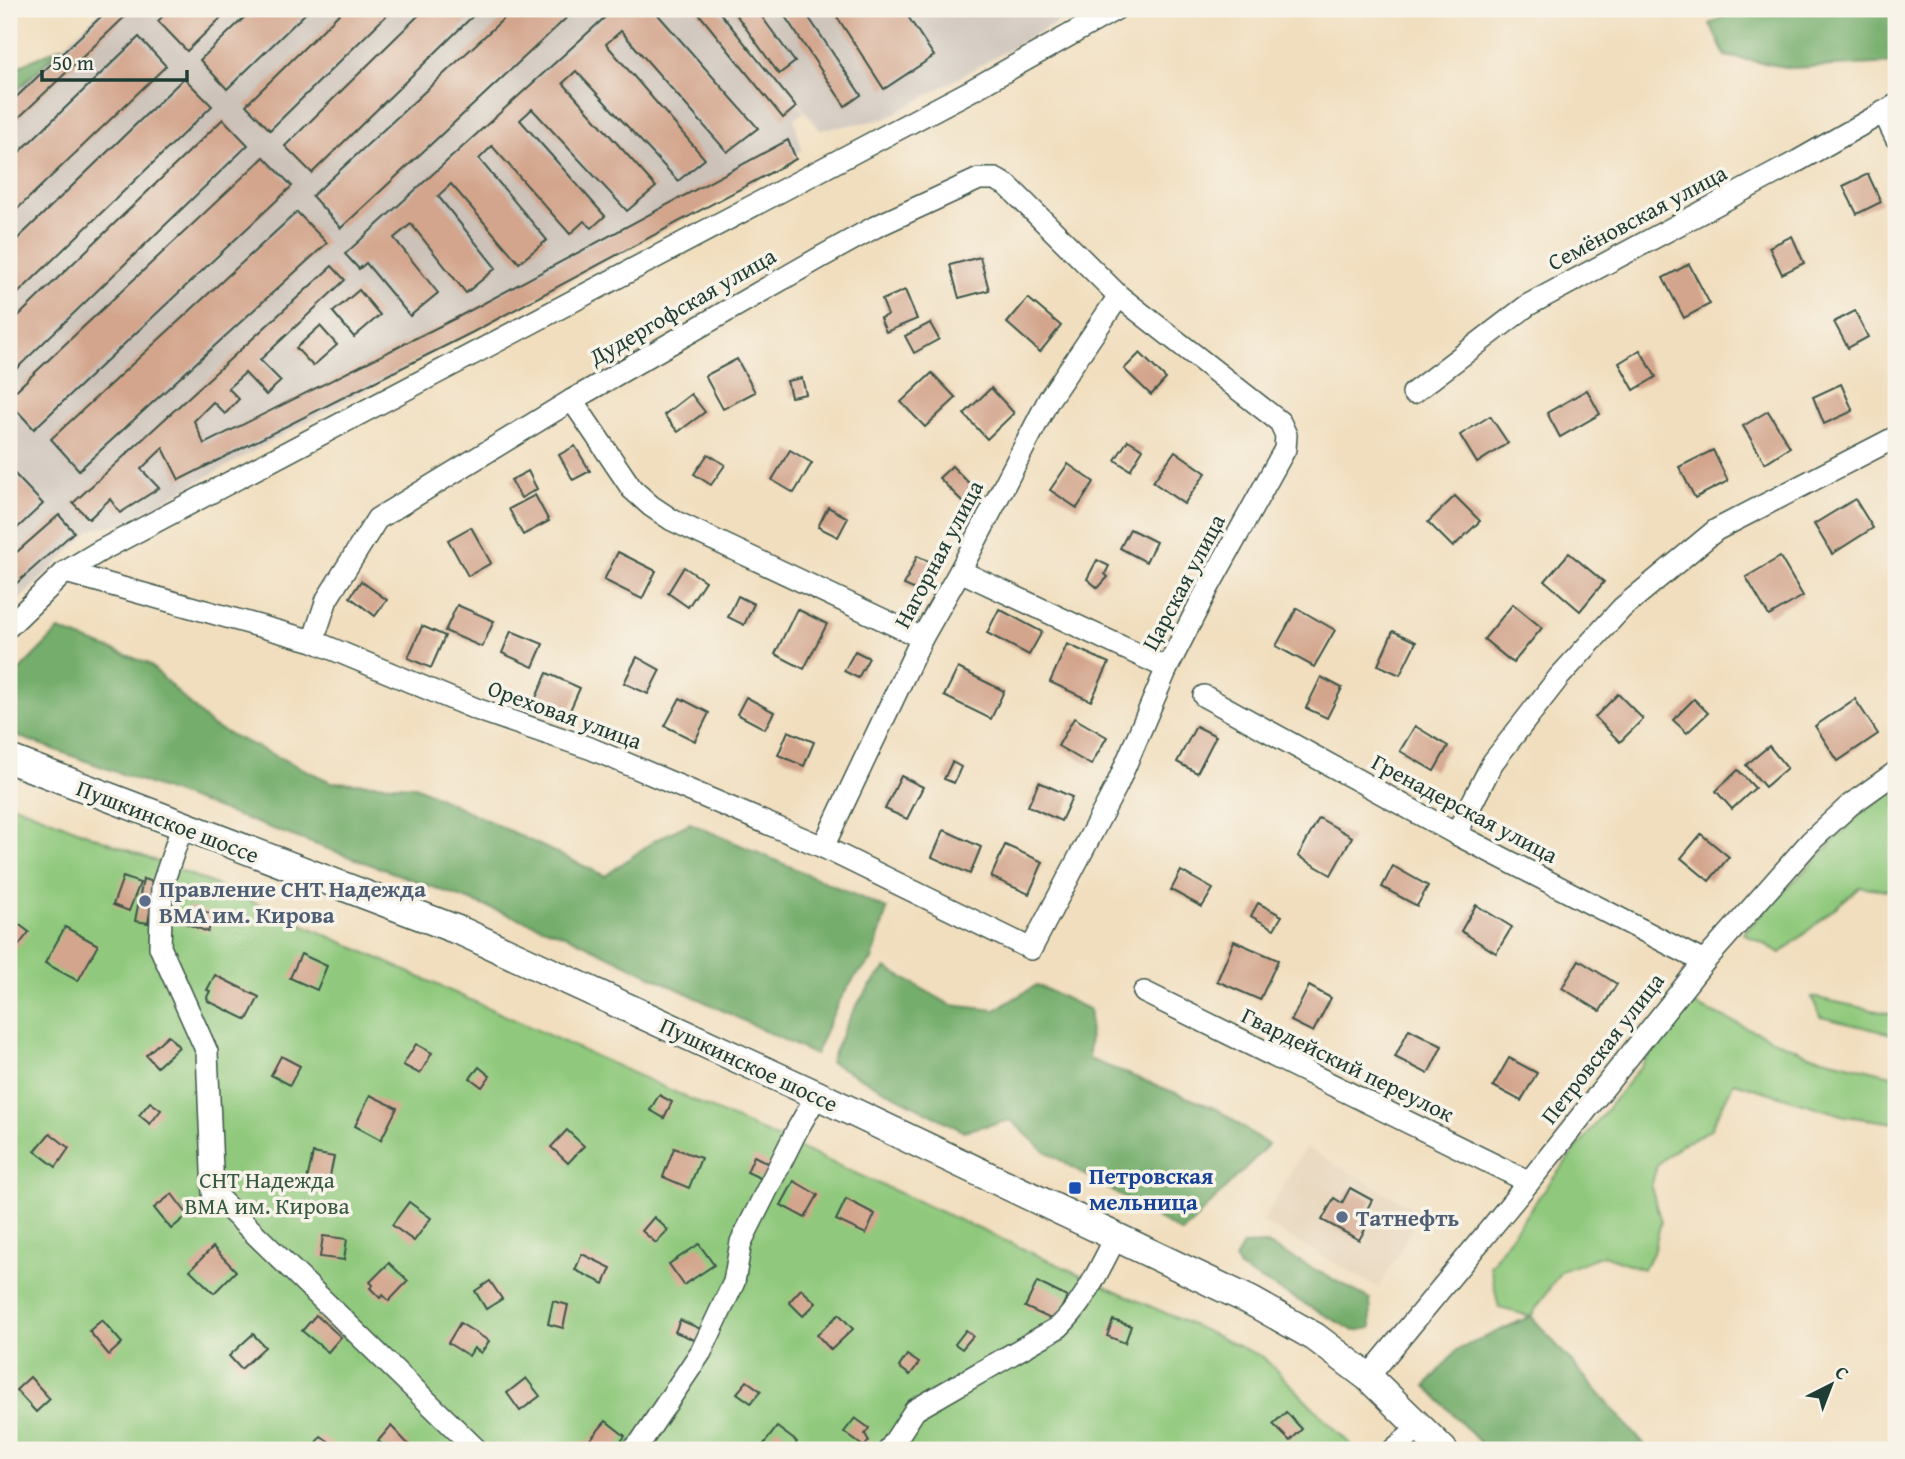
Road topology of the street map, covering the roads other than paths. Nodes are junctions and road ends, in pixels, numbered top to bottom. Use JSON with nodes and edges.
{"nodes":[{"id":1,"x":1116,"y":9,"type":"edge"},
{"id":2,"x":1890,"y":108,"type":"edge"},
{"id":3,"x":1896,"y":138,"type":"edge"},
{"id":4,"x":1119,"y":296,"type":"junction"},
{"id":5,"x":1413,"y":393,"type":"dead end"},
{"id":6,"x":572,"y":400,"type":"junction"},
{"id":7,"x":1896,"y":437,"type":"edge"},
{"id":8,"x":960,"y":571,"type":"junction"},
{"id":9,"x":65,"y":572,"type":"junction"},
{"id":10,"x":9,"y":626,"type":"edge"},
{"id":11,"x":922,"y":638,"type":"junction"},
{"id":12,"x":313,"y":641,"type":"junction"},
{"id":13,"x":1167,"y":668,"type":"junction"},
{"id":14,"x":1204,"y":696,"type":"dead end"},
{"id":15,"x":9,"y":759,"type":"edge"},
{"id":16,"x":1896,"y":772,"type":"edge"},
{"id":17,"x":183,"y":827,"type":"junction"},
{"id":18,"x":1456,"y":834,"type":"junction"},
{"id":19,"x":823,"y":847,"type":"junction"},
{"id":20,"x":1031,"y":949,"type":"joint"},
{"id":21,"x":1704,"y":962,"type":"junction"},
{"id":22,"x":1144,"y":992,"type":"dead end"},
{"id":23,"x":817,"y":1095,"type":"junction"},
{"id":24,"x":1529,"y":1182,"type":"junction"},
{"id":25,"x":1116,"y":1237,"type":"junction"},
{"id":26,"x":1367,"y":1377,"type":"junction"},
{"id":27,"x":1420,"y":1427,"type":"junction"},
{"id":28,"x":477,"y":1450,"type":"edge"},
{"id":29,"x":632,"y":1450,"type":"edge"},
{"id":30,"x":889,"y":1450,"type":"edge"},
{"id":31,"x":1393,"y":1450,"type":"edge"},
{"id":32,"x":1443,"y":1450,"type":"edge"}],
"edges":[{"from":1,"to":9,"type":"street"},
{"from":2,"to":3,"type":"street"},
{"from":2,"to":5,"type":"street","name":"Семёновская улица"},
{"from":4,"to":6,"type":"street","name":"Дудергофская улица"},
{"from":4,"to":8,"type":"street","name":"Нагорная улица"},
{"from":4,"to":13,"type":"street","name":"Царская улица"},
{"from":6,"to":11,"type":"street"},
{"from":6,"to":12,"type":"street","name":"Дудергофская улица"},
{"from":7,"to":18,"type":"street"},
{"from":8,"to":11,"type":"street","name":"Нагорная улица"},
{"from":8,"to":13,"type":"street"},
{"from":9,"to":10,"type":"street"},
{"from":9,"to":12,"type":"street","name":"Ореховая улица"},
{"from":11,"to":19,"type":"street","name":"Нагорная улица"},
{"from":12,"to":19,"type":"street","name":"Ореховая улица"},
{"from":13,"to":20,"type":"street","name":"Царская улица"},
{"from":14,"to":18,"type":"street","name":"Гренадерская улица"},
{"from":15,"to":17,"type":"main road","name":"Пушкинское шоссе"},
{"from":16,"to":21,"type":"street","name":"Петровская улица"},
{"from":17,"to":23,"type":"main road","name":"Пушкинское шоссе"},
{"from":17,"to":28,"type":"street"},
{"from":18,"to":21,"type":"street","name":"Гренадерская улица"},
{"from":19,"to":20,"type":"street","name":"Ореховая улица"},
{"from":21,"to":24,"type":"street","name":"Петровская улица"},
{"from":22,"to":24,"type":"street","name":"Гвардейский переулок"},
{"from":23,"to":25,"type":"main road","name":"Пушкинское шоссе"},
{"from":23,"to":29,"type":"street"},
{"from":24,"to":26,"type":"street","name":"Петровская улица"},
{"from":25,"to":26,"type":"main road","name":"Пушкинское шоссе"},
{"from":25,"to":30,"type":"street"},
{"from":26,"to":27,"type":"main road","name":"Пушкинское шоссе"},
{"from":27,"to":31,"type":"street"},
{"from":27,"to":32,"type":"main road","name":"Пушкинское шоссе"}]}
